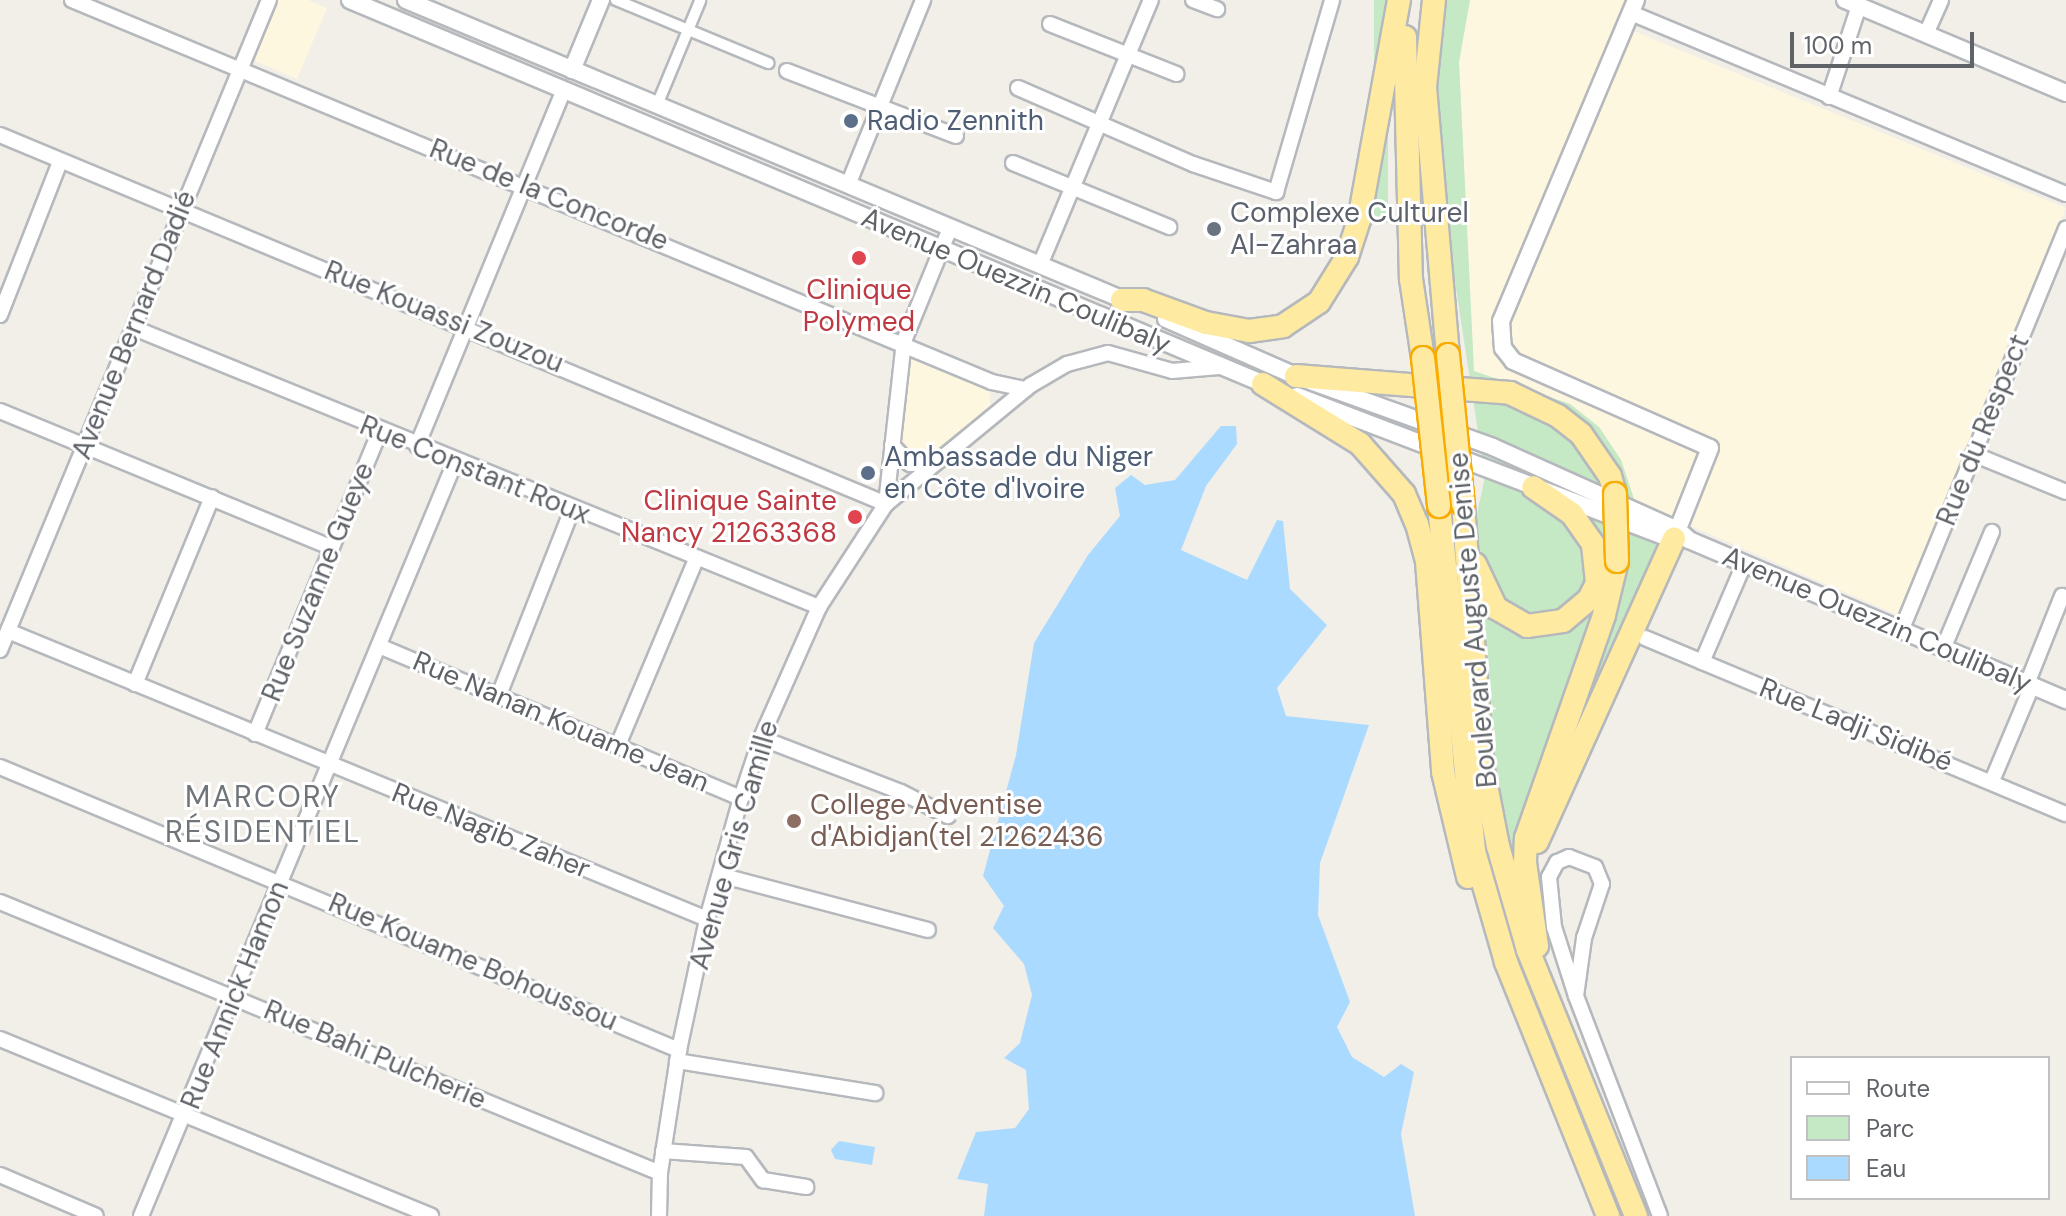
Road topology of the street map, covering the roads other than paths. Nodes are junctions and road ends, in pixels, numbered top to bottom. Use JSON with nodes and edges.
{"nodes":[{"id":1,"x":72,"y":0,"type":"edge"},
{"id":2,"x":269,"y":0,"type":"edge"},
{"id":3,"x":350,"y":0,"type":"edge"},
{"id":4,"x":406,"y":0,"type":"edge"},
{"id":5,"x":601,"y":0,"type":"edge"},
{"id":6,"x":616,"y":0,"type":"edge"},
{"id":7,"x":923,"y":0,"type":"edge"},
{"id":8,"x":1151,"y":0,"type":"edge"},
{"id":9,"x":1193,"y":0,"type":"edge"},
{"id":10,"x":1332,"y":0,"type":"edge"},
{"id":11,"x":1399,"y":0,"type":"edge"},
{"id":12,"x":1408,"y":0,"type":"edge"},
{"id":13,"x":1434,"y":0,"type":"edge"},
{"id":14,"x":1941,"y":0,"type":"edge"},
{"id":15,"x":700,"y":1,"type":"edge"},
{"id":16,"x":1852,"y":3,"type":"edge"},
{"id":17,"x":1634,"y":7,"type":"edge"},
{"id":18,"x":1217,"y":9,"type":"dead end"},
{"id":19,"x":1050,"y":24,"type":"dead end"},
{"id":20,"x":688,"y":30,"type":"junction"},
{"id":21,"x":1926,"y":34,"type":"junction"},
{"id":22,"x":1130,"y":57,"type":"junction"},
{"id":23,"x":768,"y":63,"type":"dead end"},
{"id":24,"x":241,"y":67,"type":"junction"},
{"id":25,"x":572,"y":70,"type":"junction"},
{"id":26,"x":787,"y":71,"type":"dead end"},
{"id":27,"x":1176,"y":74,"type":"dead end"},
{"id":28,"x":1018,"y":88,"type":"dead end"},
{"id":29,"x":564,"y":90,"type":"junction"},
{"id":30,"x":2066,"y":93,"type":"edge"},
{"id":31,"x":1829,"y":97,"type":"junction"},
{"id":32,"x":657,"y":105,"type":"junction"},
{"id":33,"x":879,"y":109,"type":"junction"},
{"id":34,"x":1102,"y":124,"type":"junction"},
{"id":35,"x":0,"y":135,"type":"edge"},
{"id":36,"x":956,"y":136,"type":"dead end"},
{"id":37,"x":60,"y":162,"type":"junction"},
{"id":38,"x":1013,"y":163,"type":"dead end"},
{"id":39,"x":848,"y":185,"type":"junction"},
{"id":40,"x":524,"y":186,"type":"junction"},
{"id":41,"x":1073,"y":187,"type":"junction"},
{"id":42,"x":2066,"y":194,"type":"edge"},
{"id":43,"x":182,"y":210,"type":"junction"},
{"id":44,"x":1169,"y":227,"type":"dead end"},
{"id":45,"x":950,"y":228,"type":"junction"},
{"id":46,"x":2066,"y":228,"type":"edge"},
{"id":47,"x":941,"y":249,"type":"junction"},
{"id":48,"x":1040,"y":265,"type":"junction"},
{"id":49,"x":1122,"y":300,"type":"junction"},
{"id":50,"x":0,"y":315,"type":"edge"},
{"id":51,"x":467,"y":326,"type":"junction"},
{"id":52,"x":134,"y":328,"type":"junction"},
{"id":53,"x":904,"y":341,"type":"junction"},
{"id":54,"x":1219,"y":367,"type":"junction"},
{"id":55,"x":1296,"y":376,"type":"junction"},
{"id":56,"x":992,"y":382,"type":"junction"},
{"id":57,"x":1263,"y":384,"type":"junction"},
{"id":58,"x":1025,"y":389,"type":"junction"},
{"id":59,"x":0,"y":411,"type":"edge"},
{"id":60,"x":993,"y":416,"type":"junction"},
{"id":61,"x":380,"y":431,"type":"junction"},
{"id":62,"x":85,"y":445,"type":"junction"},
{"id":63,"x":892,"y":445,"type":"junction"},
{"id":64,"x":417,"y":446,"type":"junction"},
{"id":65,"x":1973,"y":454,"type":"junction"},
{"id":66,"x":455,"y":462,"type":"junction"},
{"id":67,"x":935,"y":463,"type":"junction"},
{"id":68,"x":1533,"y":487,"type":"junction"},
{"id":69,"x":2066,"y":492,"type":"edge"},
{"id":70,"x":212,"y":497,"type":"junction"},
{"id":71,"x":886,"y":504,"type":"junction"},
{"id":72,"x":1463,"y":504,"type":"junction"},
{"id":73,"x":572,"y":510,"type":"junction"},
{"id":74,"x":1992,"y":532,"type":"dead end"},
{"id":75,"x":1680,"y":537,"type":"junction"},
{"id":76,"x":332,"y":548,"type":"junction"},
{"id":77,"x":696,"y":559,"type":"junction"},
{"id":78,"x":1744,"y":564,"type":"junction"},
{"id":79,"x":2062,"y":596,"type":"dead end"},
{"id":80,"x":819,"y":607,"type":"junction"},
{"id":81,"x":8,"y":631,"type":"junction"},
{"id":82,"x":1901,"y":631,"type":"junction"},
{"id":83,"x":1645,"y":638,"type":"dead end"},
{"id":84,"x":379,"y":646,"type":"junction"},
{"id":85,"x":1943,"y":649,"type":"junction"},
{"id":86,"x":0,"y":650,"type":"edge"},
{"id":87,"x":1702,"y":662,"type":"junction"},
{"id":88,"x":135,"y":684,"type":"junction"},
{"id":89,"x":2029,"y":685,"type":"junction"},
{"id":90,"x":499,"y":695,"type":"junction"},
{"id":91,"x":2066,"y":700,"type":"edge"},
{"id":92,"x":255,"y":734,"type":"junction"},
{"id":93,"x":761,"y":738,"type":"junction"},
{"id":94,"x":618,"y":745,"type":"junction"},
{"id":95,"x":330,"y":765,"type":"junction"},
{"id":96,"x":0,"y":767,"type":"edge"},
{"id":97,"x":1992,"y":781,"type":"junction"},
{"id":98,"x":741,"y":798,"type":"junction"},
{"id":99,"x":2066,"y":814,"type":"edge"},
{"id":100,"x":948,"y":816,"type":"dead end"},
{"id":101,"x":720,"y":875,"type":"junction"},
{"id":102,"x":282,"y":882,"type":"junction"},
{"id":103,"x":0,"y":902,"type":"edge"},
{"id":104,"x":1532,"y":907,"type":"junction"},
{"id":105,"x":707,"y":919,"type":"junction"},
{"id":106,"x":928,"y":930,"type":"dead end"},
{"id":107,"x":1506,"y":962,"type":"junction"},
{"id":108,"x":1542,"y":983,"type":"junction"},
{"id":109,"x":1576,"y":996,"type":"junction"},
{"id":110,"x":235,"y":997,"type":"junction"},
{"id":111,"x":0,"y":1039,"type":"edge"},
{"id":112,"x":678,"y":1055,"type":"junction"},
{"id":113,"x":875,"y":1093,"type":"dead end"},
{"id":114,"x":186,"y":1116,"type":"junction"},
{"id":115,"x":663,"y":1151,"type":"junction"},
{"id":116,"x":660,"y":1173,"type":"junction"},
{"id":117,"x":0,"y":1175,"type":"edge"},
{"id":118,"x":806,"y":1187,"type":"dead end"},
{"id":119,"x":96,"y":1216,"type":"edge"},
{"id":120,"x":141,"y":1216,"type":"edge"},
{"id":121,"x":431,"y":1216,"type":"edge"},
{"id":122,"x":659,"y":1216,"type":"edge"},
{"id":123,"x":1608,"y":1216,"type":"edge"},
{"id":124,"x":1636,"y":1216,"type":"edge"},
{"id":125,"x":1660,"y":1216,"type":"edge"}],
"edges":[{"from":1,"to":24,"type":"street","name":"Rue de la Concorde"},
{"from":2,"to":24,"type":"street","name":"Avenue Bernard Dadié"},
{"from":3,"to":29,"type":"street","name":"Avenue Ouezzin Coulibaly"},
{"from":4,"to":25,"type":"street","name":"Avenue Ouezzin Coulibaly"},
{"from":5,"to":25,"type":"street"},
{"from":6,"to":20,"type":"street"},
{"from":7,"to":33,"type":"street"},
{"from":8,"to":22,"type":"street"},
{"from":9,"to":18,"type":"street"},
{"from":10,"to":34,"type":"street"},
{"from":11,"to":49,"type":"highway"},
{"from":12,"to":107,"type":"highway","name":"Boulevard Auguste Denise","bridge":true},
{"from":13,"to":72,"type":"highway","name":"Boulevard Auguste Denise","bridge":true},
{"from":14,"to":21,"type":"street"},
{"from":15,"to":20,"type":"street"},
{"from":16,"to":21,"type":"street"},
{"from":16,"to":31,"type":"street"},
{"from":17,"to":31,"type":"street"},
{"from":17,"to":75,"type":"street"},
{"from":19,"to":22,"type":"street"},
{"from":20,"to":23,"type":"street"},
{"from":20,"to":32,"type":"street"},
{"from":21,"to":30,"type":"street"},
{"from":22,"to":27,"type":"street"},
{"from":22,"to":34,"type":"street"},
{"from":24,"to":40,"type":"street","name":"Rue de la Concorde"},
{"from":24,"to":43,"type":"street","name":"Avenue Bernard Dadié"},
{"from":25,"to":32,"type":"street","name":"Avenue Ouezzin Coulibaly"},
{"from":26,"to":33,"type":"street"},
{"from":28,"to":34,"type":"street"},
{"from":29,"to":40,"type":"street"},
{"from":29,"to":47,"type":"street","name":"Avenue Ouezzin Coulibaly"},
{"from":31,"to":42,"type":"street"},
{"from":32,"to":39,"type":"street","name":"Avenue Ouezzin Coulibaly"},
{"from":33,"to":36,"type":"street"},
{"from":33,"to":39,"type":"street"},
{"from":34,"to":41,"type":"street"},
{"from":35,"to":37,"type":"street","name":"Rue Kouassi Zouzou"},
{"from":37,"to":43,"type":"street","name":"Rue Kouassi Zouzou"},
{"from":37,"to":50,"type":"street"},
{"from":38,"to":41,"type":"street"},
{"from":39,"to":45,"type":"street","name":"Avenue Ouezzin Coulibaly"},
{"from":40,"to":51,"type":"street"},
{"from":40,"to":53,"type":"street","name":"Rue de la Concorde"},
{"from":41,"to":44,"type":"street"},
{"from":41,"to":48,"type":"street"},
{"from":43,"to":51,"type":"street","name":"Rue Kouassi Zouzou"},
{"from":43,"to":52,"type":"street","name":"Avenue Bernard Dadié"},
{"from":45,"to":47,"type":"street"},
{"from":45,"to":48,"type":"street","name":"Avenue Ouezzin Coulibaly"},
{"from":46,"to":65,"type":"street","name":"Rue du Respect"},
{"from":47,"to":53,"type":"street"},
{"from":47,"to":54,"type":"street","name":"Avenue Ouezzin Coulibaly"},
{"from":48,"to":49,"type":"street","name":"Avenue Ouezzin Coulibaly"},
{"from":49,"to":55,"type":"street","name":"Avenue Ouezzin Coulibaly"},
{"from":51,"to":64,"type":"street"},
{"from":51,"to":71,"type":"street","name":"Rue Kouassi Zouzou"},
{"from":52,"to":61,"type":"street","name":"Rue Constant Roux"},
{"from":52,"to":62,"type":"street","name":"Avenue Bernard Dadié"},
{"from":53,"to":56,"type":"street","name":"Rue de la Concorde"},
{"from":53,"to":63,"type":"street"},
{"from":54,"to":57,"type":"street","name":"Avenue Ouezzin Coulibaly"},
{"from":54,"to":58,"type":"street","name":"Avenue Gris Camille"},
{"from":55,"to":75,"type":"street","name":"Avenue Ouezzin Coulibaly"},
{"from":55,"to":104,"type":"highway","bridge":true},
{"from":56,"to":58,"type":"street","name":"Rue de la Concorde"},
{"from":56,"to":60,"type":"street"},
{"from":57,"to":68,"type":"street","name":"Avenue Ouezzin Coulibaly"},
{"from":57,"to":107,"type":"highway"},
{"from":58,"to":60,"type":"street","name":"Avenue Gris Camille"},
{"from":59,"to":62,"type":"street"},
{"from":60,"to":67,"type":"street","name":"Avenue Gris Camille"},
{"from":61,"to":64,"type":"street","name":"Rue Constant Roux"},
{"from":61,"to":76,"type":"street","name":"Rue Suzanne Gueye"},
{"from":62,"to":70,"type":"street"},
{"from":62,"to":81,"type":"street","name":"Avenue Bernard Dadié"},
{"from":63,"to":67,"type":"street"},
{"from":63,"to":71,"type":"street"},
{"from":64,"to":66,"type":"street","name":"Rue Constant Roux"},
{"from":65,"to":69,"type":"street"},
{"from":65,"to":82,"type":"street","name":"Rue du Respect"},
{"from":66,"to":73,"type":"street","name":"Rue Constant Roux"},
{"from":66,"to":84,"type":"street","name":"Rue Annick Hamon"},
{"from":67,"to":71,"type":"street","name":"Avenue Gris Camille"},
{"from":68,"to":72,"type":"highway"},
{"from":68,"to":75,"type":"street","name":"Avenue Ouezzin Coulibaly"},
{"from":70,"to":76,"type":"street"},
{"from":70,"to":88,"type":"street"},
{"from":71,"to":80,"type":"street","name":"Avenue Gris Camille"},
{"from":72,"to":108,"type":"highway","name":"Boulevard Auguste Denise"},
{"from":73,"to":77,"type":"street","name":"Rue Constant Roux"},
{"from":73,"to":90,"type":"street"},
{"from":74,"to":85,"type":"street"},
{"from":75,"to":78,"type":"street","name":"Avenue Ouezzin Coulibaly"},
{"from":75,"to":104,"type":"highway"},
{"from":76,"to":92,"type":"street","name":"Rue Suzanne Gueye"},
{"from":77,"to":80,"type":"street","name":"Rue Constant Roux"},
{"from":77,"to":94,"type":"street"},
{"from":78,"to":82,"type":"street","name":"Avenue Ouezzin Coulibaly"},
{"from":78,"to":87,"type":"street"},
{"from":79,"to":89,"type":"street"},
{"from":80,"to":93,"type":"street","name":"Avenue Gris Camille"},
{"from":81,"to":86,"type":"street","name":"Avenue Bernard Dadié"},
{"from":81,"to":88,"type":"street","name":"Rue Nagib Zaher"},
{"from":82,"to":85,"type":"street","name":"Avenue Ouezzin Coulibaly"},
{"from":83,"to":87,"type":"street","name":"Rue Ladji Sidibé"},
{"from":84,"to":90,"type":"street","name":"Rue Nanan Kouame Jean"},
{"from":84,"to":95,"type":"street","name":"Rue Annick Hamon"},
{"from":85,"to":89,"type":"street","name":"Avenue Ouezzin Coulibaly"},
{"from":87,"to":97,"type":"street","name":"Rue Ladji Sidibé"},
{"from":88,"to":92,"type":"street","name":"Rue Nagib Zaher"},
{"from":89,"to":91,"type":"street","name":"Avenue Ouezzin Coulibaly"},
{"from":89,"to":97,"type":"street"},
{"from":90,"to":94,"type":"street","name":"Rue Nanan Kouame Jean"},
{"from":92,"to":95,"type":"street","name":"Rue Nagib Zaher"},
{"from":93,"to":98,"type":"street","name":"Avenue Gris Camille"},
{"from":93,"to":100,"type":"street"},
{"from":94,"to":98,"type":"street","name":"Rue Nanan Kouame Jean"},
{"from":95,"to":102,"type":"street","name":"Rue Annick Hamon"},
{"from":95,"to":105,"type":"street","name":"Rue Nagib Zaher"},
{"from":96,"to":102,"type":"street","name":"Rue Kouame Bohoussou"},
{"from":97,"to":99,"type":"street","name":"Rue Ladji Sidibé"},
{"from":98,"to":101,"type":"street","name":"Avenue Gris Camille"},
{"from":101,"to":105,"type":"street","name":"Avenue Gris Camille"},
{"from":101,"to":106,"type":"street"},
{"from":102,"to":110,"type":"street","name":"Rue Annick Hamon"},
{"from":102,"to":112,"type":"street","name":"Rue Kouame Bohoussou"},
{"from":103,"to":110,"type":"street","name":"Rue Bahi Pulcherie"},
{"from":104,"to":108,"type":"highway"},
{"from":105,"to":112,"type":"street","name":"Avenue Gris Camille"},
{"from":107,"to":123,"type":"highway","name":"Boulevard Auguste Denise"},
{"from":108,"to":124,"type":"highway","name":"Boulevard Auguste Denise"},
{"from":109,"to":109,"type":"street"},
{"from":109,"to":125,"type":"street"},
{"from":110,"to":114,"type":"street","name":"Rue Annick Hamon"},
{"from":110,"to":116,"type":"street","name":"Rue Bahi Pulcherie"},
{"from":111,"to":114,"type":"street"},
{"from":112,"to":113,"type":"street","name":"Rue Kouame Bohoussou"},
{"from":112,"to":115,"type":"street","name":"Avenue Gris Camille"},
{"from":114,"to":120,"type":"street","name":"Rue Annick Hamon"},
{"from":114,"to":121,"type":"street"},
{"from":115,"to":116,"type":"street","name":"Avenue Gris Camille"},
{"from":115,"to":118,"type":"street"},
{"from":116,"to":122,"type":"street","name":"Avenue Gris Camille"},
{"from":117,"to":119,"type":"street"}]}
